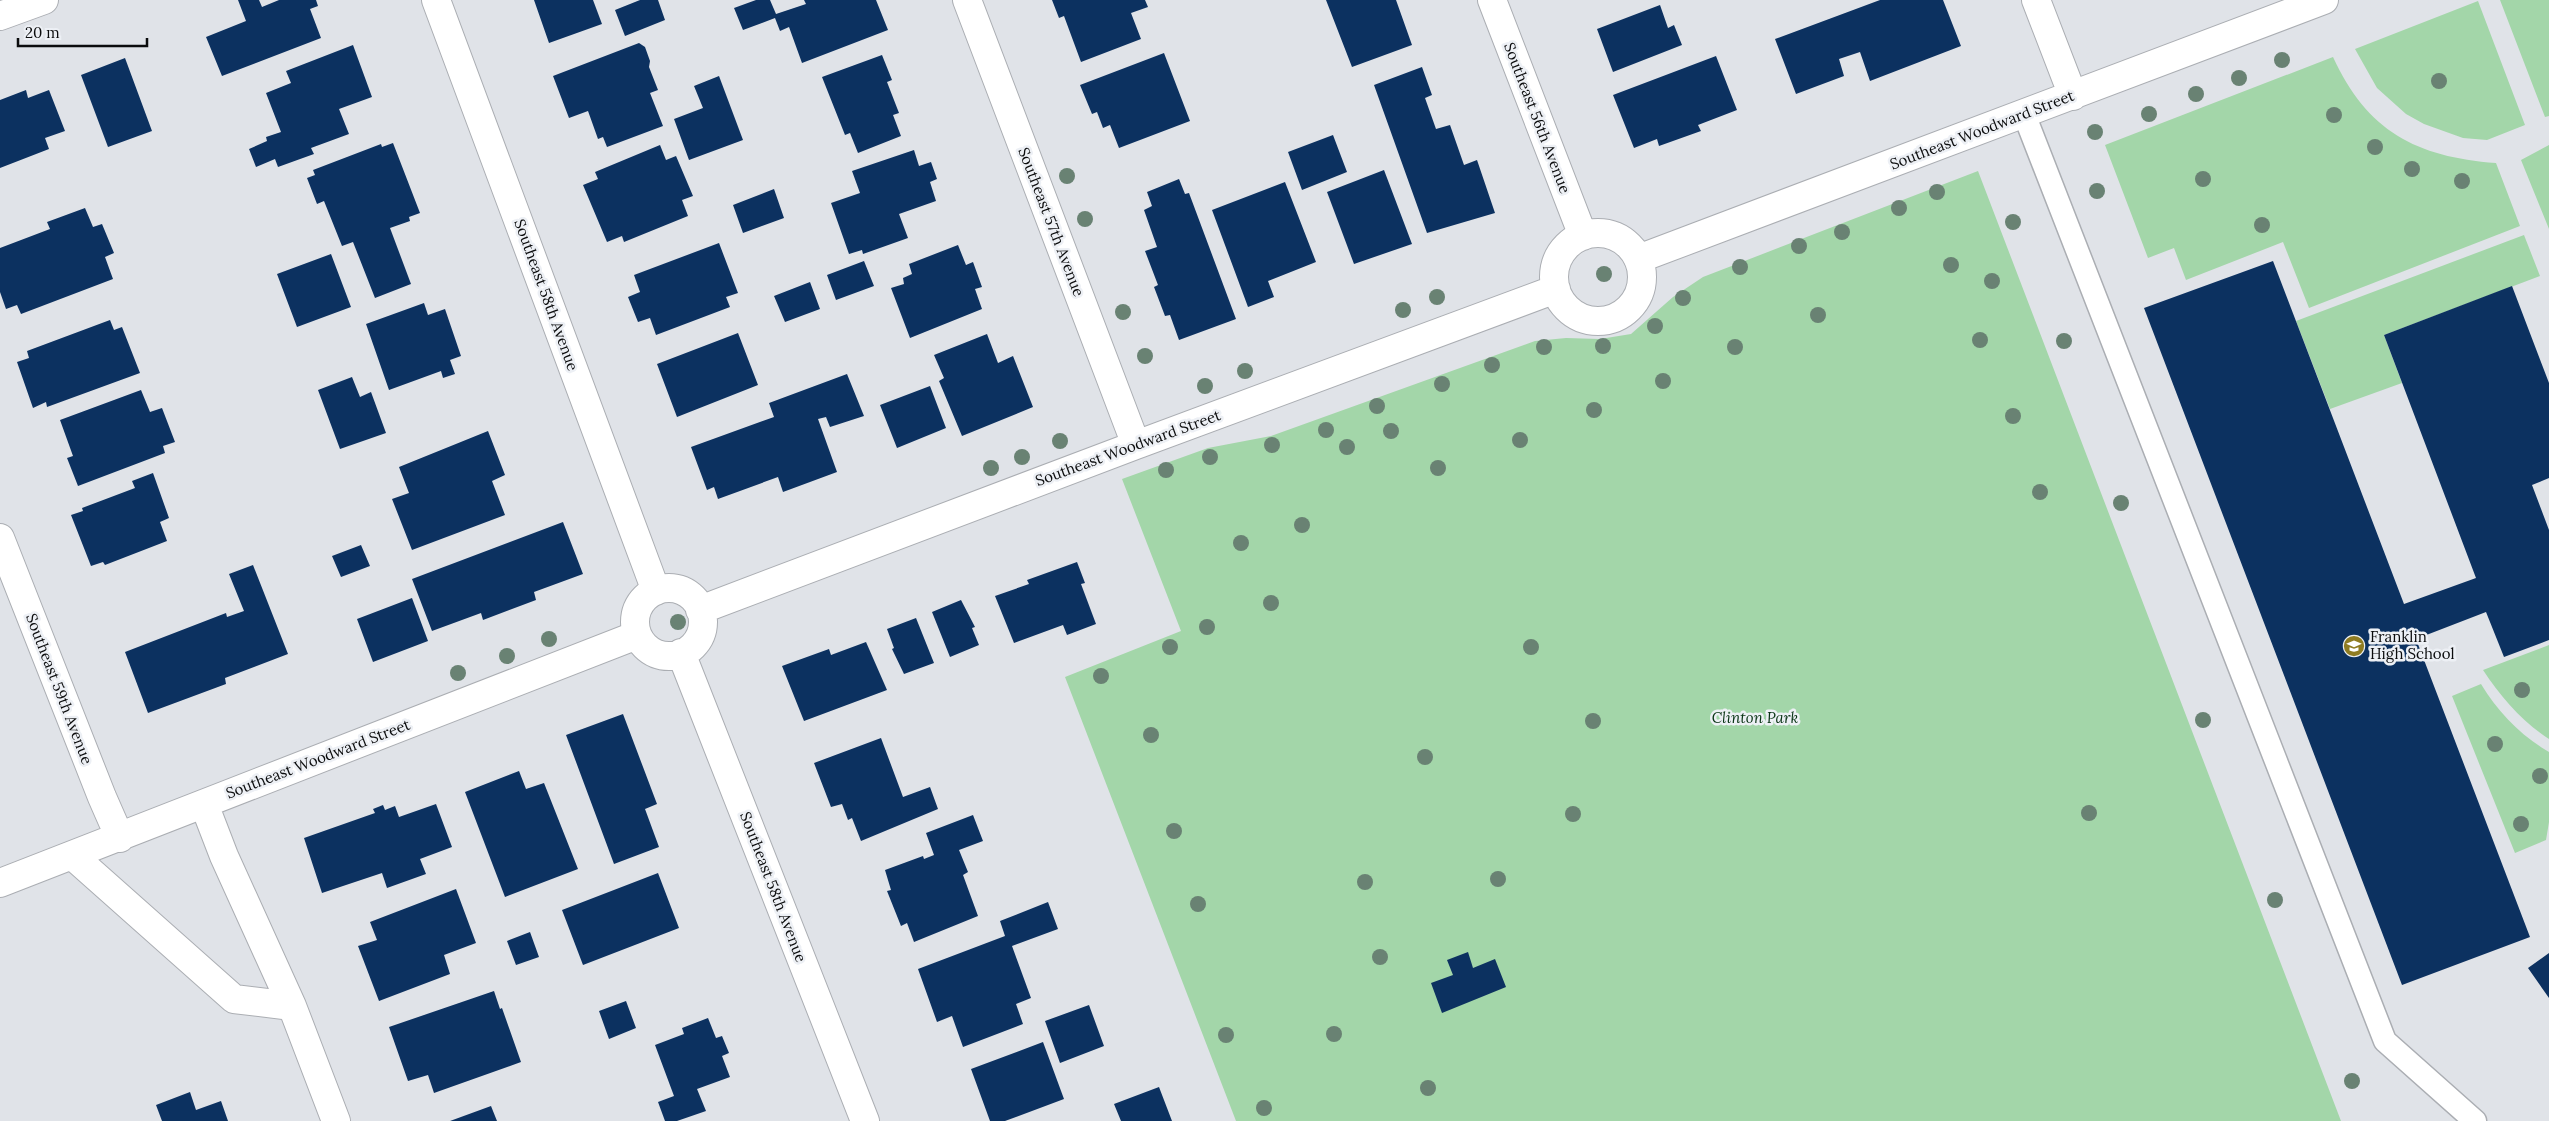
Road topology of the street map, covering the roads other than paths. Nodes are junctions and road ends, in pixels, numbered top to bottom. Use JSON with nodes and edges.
{"nodes":[{"id":1,"x":44,"y":0,"type":"edge"},
{"id":2,"x":436,"y":0,"type":"edge"},
{"id":3,"x":967,"y":0,"type":"edge"},
{"id":4,"x":1492,"y":0,"type":"edge"},
{"id":5,"x":2036,"y":0,"type":"edge"},
{"id":6,"x":2324,"y":0,"type":"edge"},
{"id":7,"x":0,"y":16,"type":"edge"},
{"id":8,"x":2073,"y":96,"type":"junction"},
{"id":9,"x":2024,"y":114,"type":"junction"},
{"id":10,"x":1582,"y":236,"type":"junction"},
{"id":11,"x":1638,"y":259,"type":"junction"},
{"id":12,"x":1556,"y":289,"type":"junction"},
{"id":13,"x":1136,"y":445,"type":"junction"},
{"id":14,"x":0,"y":538,"type":"edge"},
{"id":15,"x":656,"y":591,"type":"junction"},
{"id":16,"x":700,"y":610,"type":"junction"},
{"id":17,"x":637,"y":635,"type":"junction"},
{"id":18,"x":681,"y":653,"type":"junction"},
{"id":19,"x":204,"y":804,"type":"junction"},
{"id":20,"x":120,"y":838,"type":"junction"},
{"id":21,"x":73,"y":856,"type":"junction"},
{"id":22,"x":0,"y":883,"type":"edge"},
{"id":23,"x":292,"y":1006,"type":"junction"},
{"id":24,"x":336,"y":1121,"type":"edge"},
{"id":25,"x":865,"y":1121,"type":"edge"},
{"id":26,"x":2475,"y":1121,"type":"edge"}],
"edges":[{"from":1,"to":7,"type":"street"},
{"from":2,"to":15,"type":"street","name":"Southeast 58th Avenue"},
{"from":3,"to":13,"type":"street","name":"Southeast 57th Avenue"},
{"from":4,"to":10,"type":"street","name":"Southeast 56th Avenue"},
{"from":5,"to":8,"type":"street"},
{"from":6,"to":8,"type":"street","name":"Southeast Woodward Street"},
{"from":8,"to":9,"type":"street","name":"Southeast Woodward Street"},
{"from":9,"to":11,"type":"street","name":"Southeast Woodward Street"},
{"from":9,"to":26,"type":"lane"},
{"from":10,"to":11,"type":"street"},
{"from":10,"to":12,"type":"street"},
{"from":11,"to":12,"type":"street"},
{"from":12,"to":13,"type":"street","name":"Southeast Woodward Street"},
{"from":13,"to":16,"type":"street","name":"Southeast Woodward Street"},
{"from":14,"to":20,"type":"street","name":"Southeast 59th Avenue"},
{"from":15,"to":16,"type":"street"},
{"from":15,"to":17,"type":"street"},
{"from":16,"to":18,"type":"street"},
{"from":17,"to":18,"type":"street"},
{"from":17,"to":19,"type":"street","name":"Southeast Woodward Street"},
{"from":18,"to":25,"type":"street","name":"Southeast 58th Avenue"},
{"from":19,"to":20,"type":"street","name":"Southeast Woodward Street"},
{"from":19,"to":23,"type":"street"},
{"from":20,"to":21,"type":"street","name":"Southeast Woodward Street"},
{"from":21,"to":22,"type":"street","name":"Southeast Woodward Street"},
{"from":21,"to":23,"type":"street"},
{"from":23,"to":24,"type":"street"}]}
